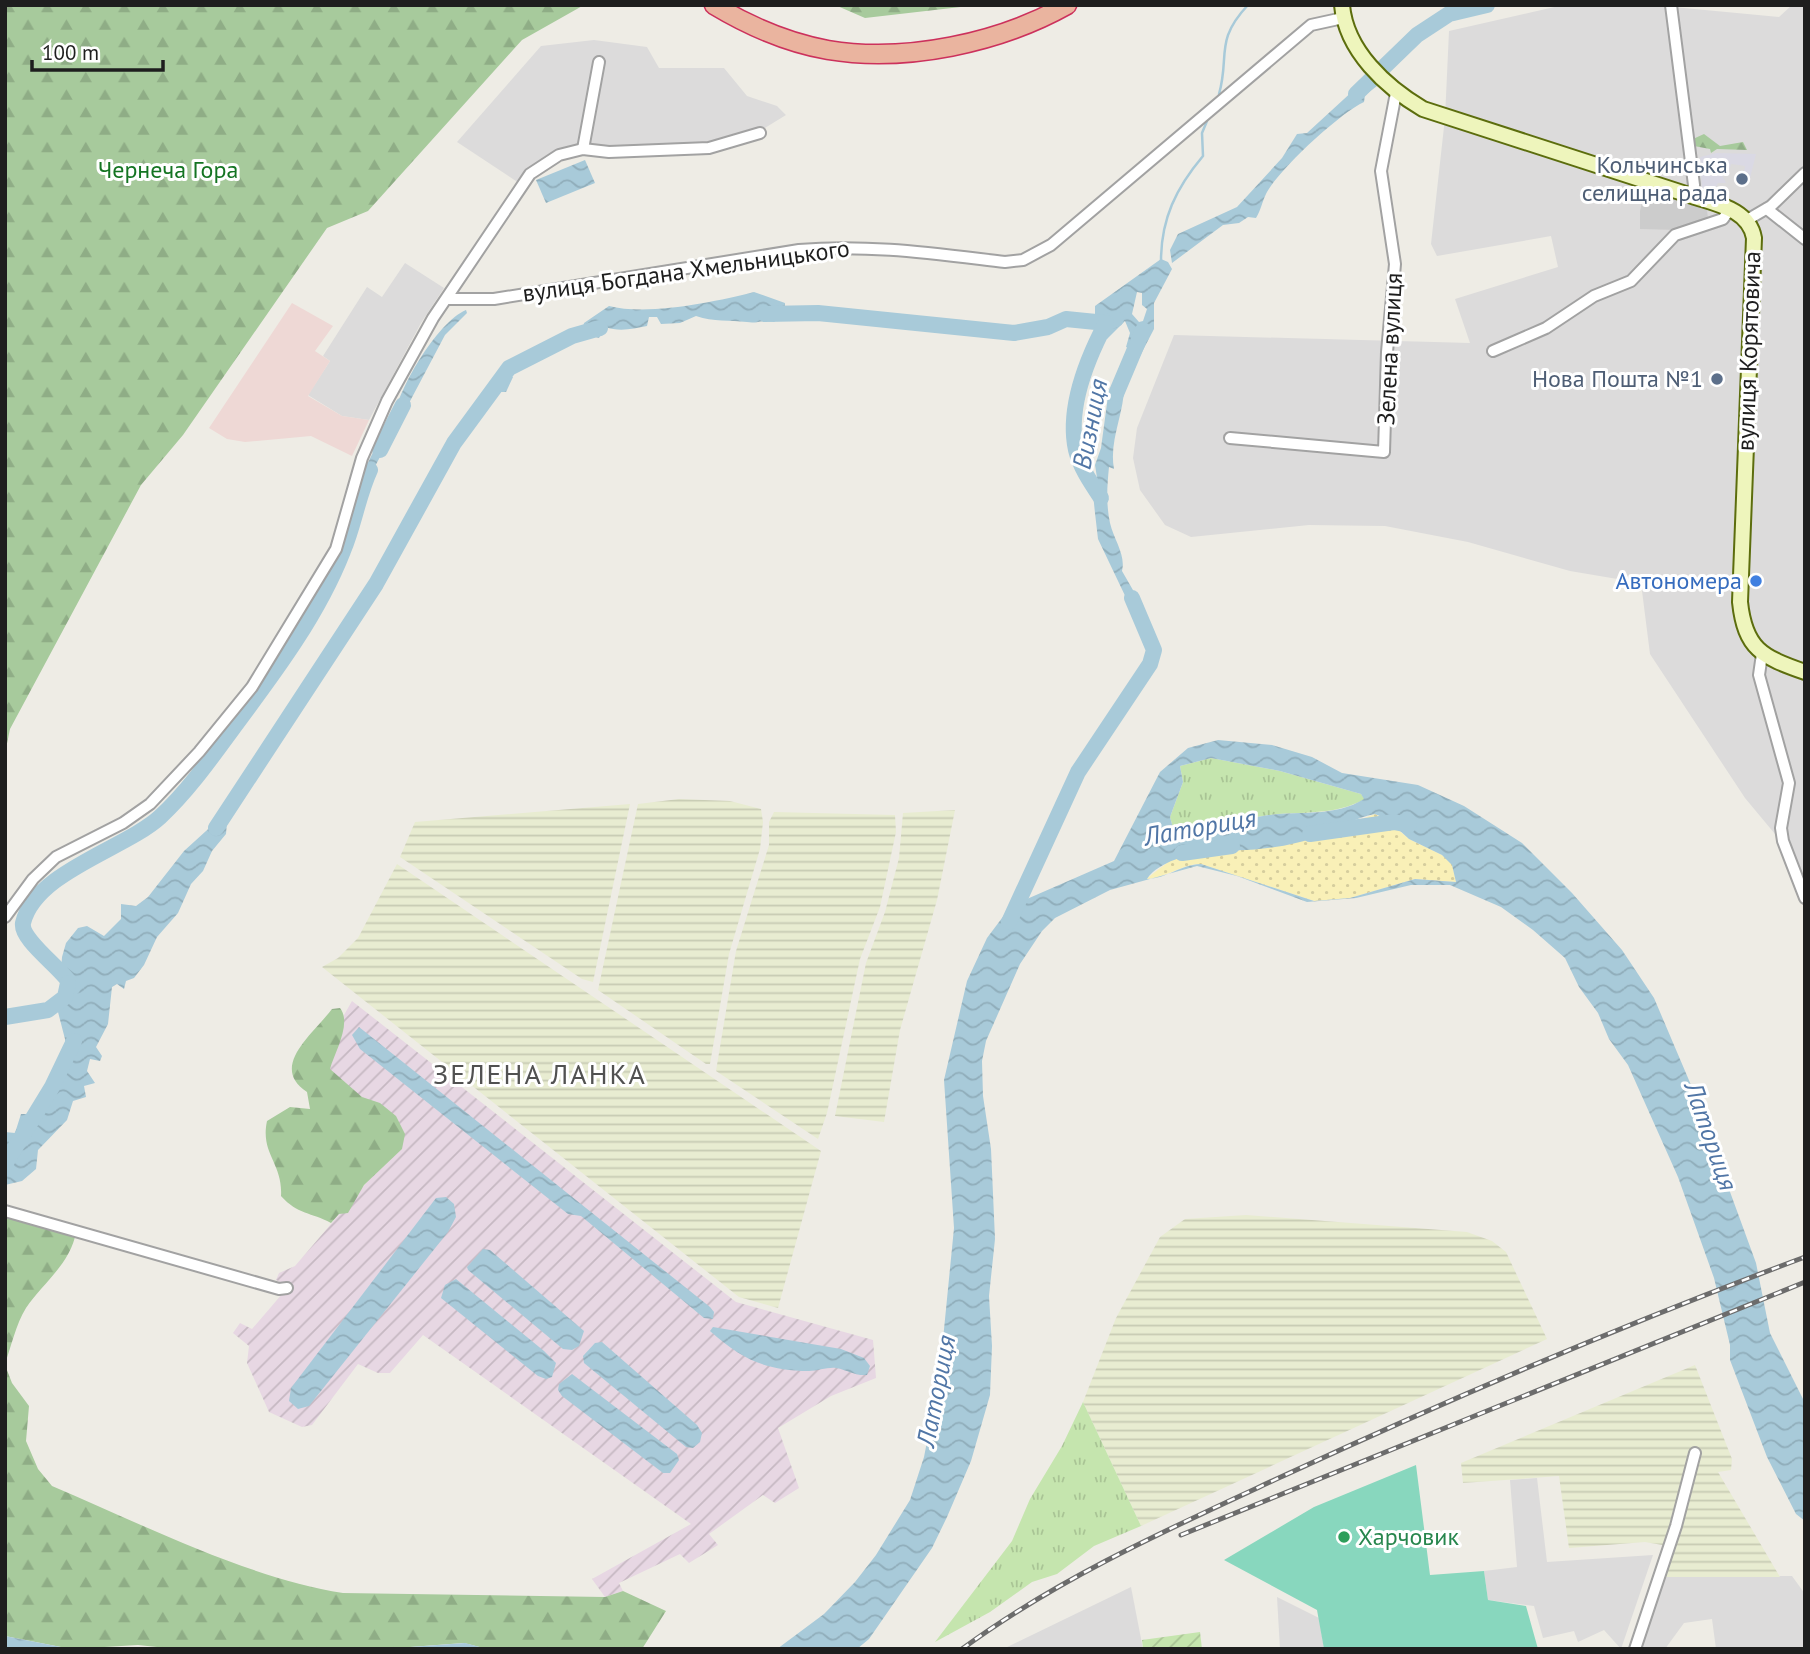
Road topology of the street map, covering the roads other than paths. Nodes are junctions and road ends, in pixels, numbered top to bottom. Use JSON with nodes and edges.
{"nodes":[{"id":1,"x":714,"y":5,"type":"edge"},
{"id":2,"x":1067,"y":5,"type":"edge"},
{"id":3,"x":1671,"y":5,"type":"edge"},
{"id":4,"x":1342,"y":12,"type":"edge"},
{"id":5,"x":600,"y":62,"type":"dead end"},
{"id":6,"x":1396,"y":93,"type":"junction"},
{"id":7,"x":760,"y":133,"type":"dead end"},
{"id":8,"x":583,"y":149,"type":"junction"},
{"id":9,"x":1805,"y":173,"type":"edge"},
{"id":10,"x":1692,"y":196,"type":"junction"},
{"id":11,"x":1730,"y":209,"type":"junction"},
{"id":12,"x":1767,"y":209,"type":"junction"},
{"id":13,"x":1747,"y":220,"type":"junction"},
{"id":14,"x":1805,"y":239,"type":"edge"},
{"id":15,"x":447,"y":299,"type":"junction"},
{"id":16,"x":1493,"y":351,"type":"dead end"},
{"id":17,"x":1230,"y":438,"type":"dead end"},
{"id":18,"x":1762,"y":654,"type":"junction"},
{"id":19,"x":1805,"y":673,"type":"edge"},
{"id":20,"x":1805,"y":898,"type":"edge"},
{"id":21,"x":8,"y":914,"type":"edge"},
{"id":22,"x":5,"y":1211,"type":"edge"},
{"id":23,"x":287,"y":1288,"type":"dead end"},
{"id":24,"x":1695,"y":1453,"type":"dead end"},
{"id":25,"x":1635,"y":1649,"type":"edge"}],
"edges":[{"from":1,"to":2,"type":"highway"},
{"from":3,"to":10,"type":"street"},
{"from":4,"to":6,"type":"main road","name":"вулиця Корятовича"},
{"from":4,"to":15,"type":"street","name":"вулиця Богдана Хмельницького"},
{"from":5,"to":8,"type":"street"},
{"from":6,"to":10,"type":"main road","name":"вулиця Корятовича"},
{"from":6,"to":17,"type":"street","name":"Зелена вулиця"},
{"from":7,"to":8,"type":"street"},
{"from":8,"to":15,"type":"street"},
{"from":9,"to":12,"type":"street"},
{"from":10,"to":11,"type":"main road","name":"вулиця Корятовича"},
{"from":11,"to":13,"type":"main road","name":"вулиця Корятовича"},
{"from":11,"to":16,"type":"street"},
{"from":12,"to":13,"type":"street"},
{"from":12,"to":14,"type":"street"},
{"from":13,"to":18,"type":"main road","name":"вулиця Корятовича"},
{"from":15,"to":21,"type":"street"},
{"from":18,"to":19,"type":"main road"},
{"from":18,"to":20,"type":"street"},
{"from":22,"to":23,"type":"street"},
{"from":24,"to":25,"type":"street"}]}
